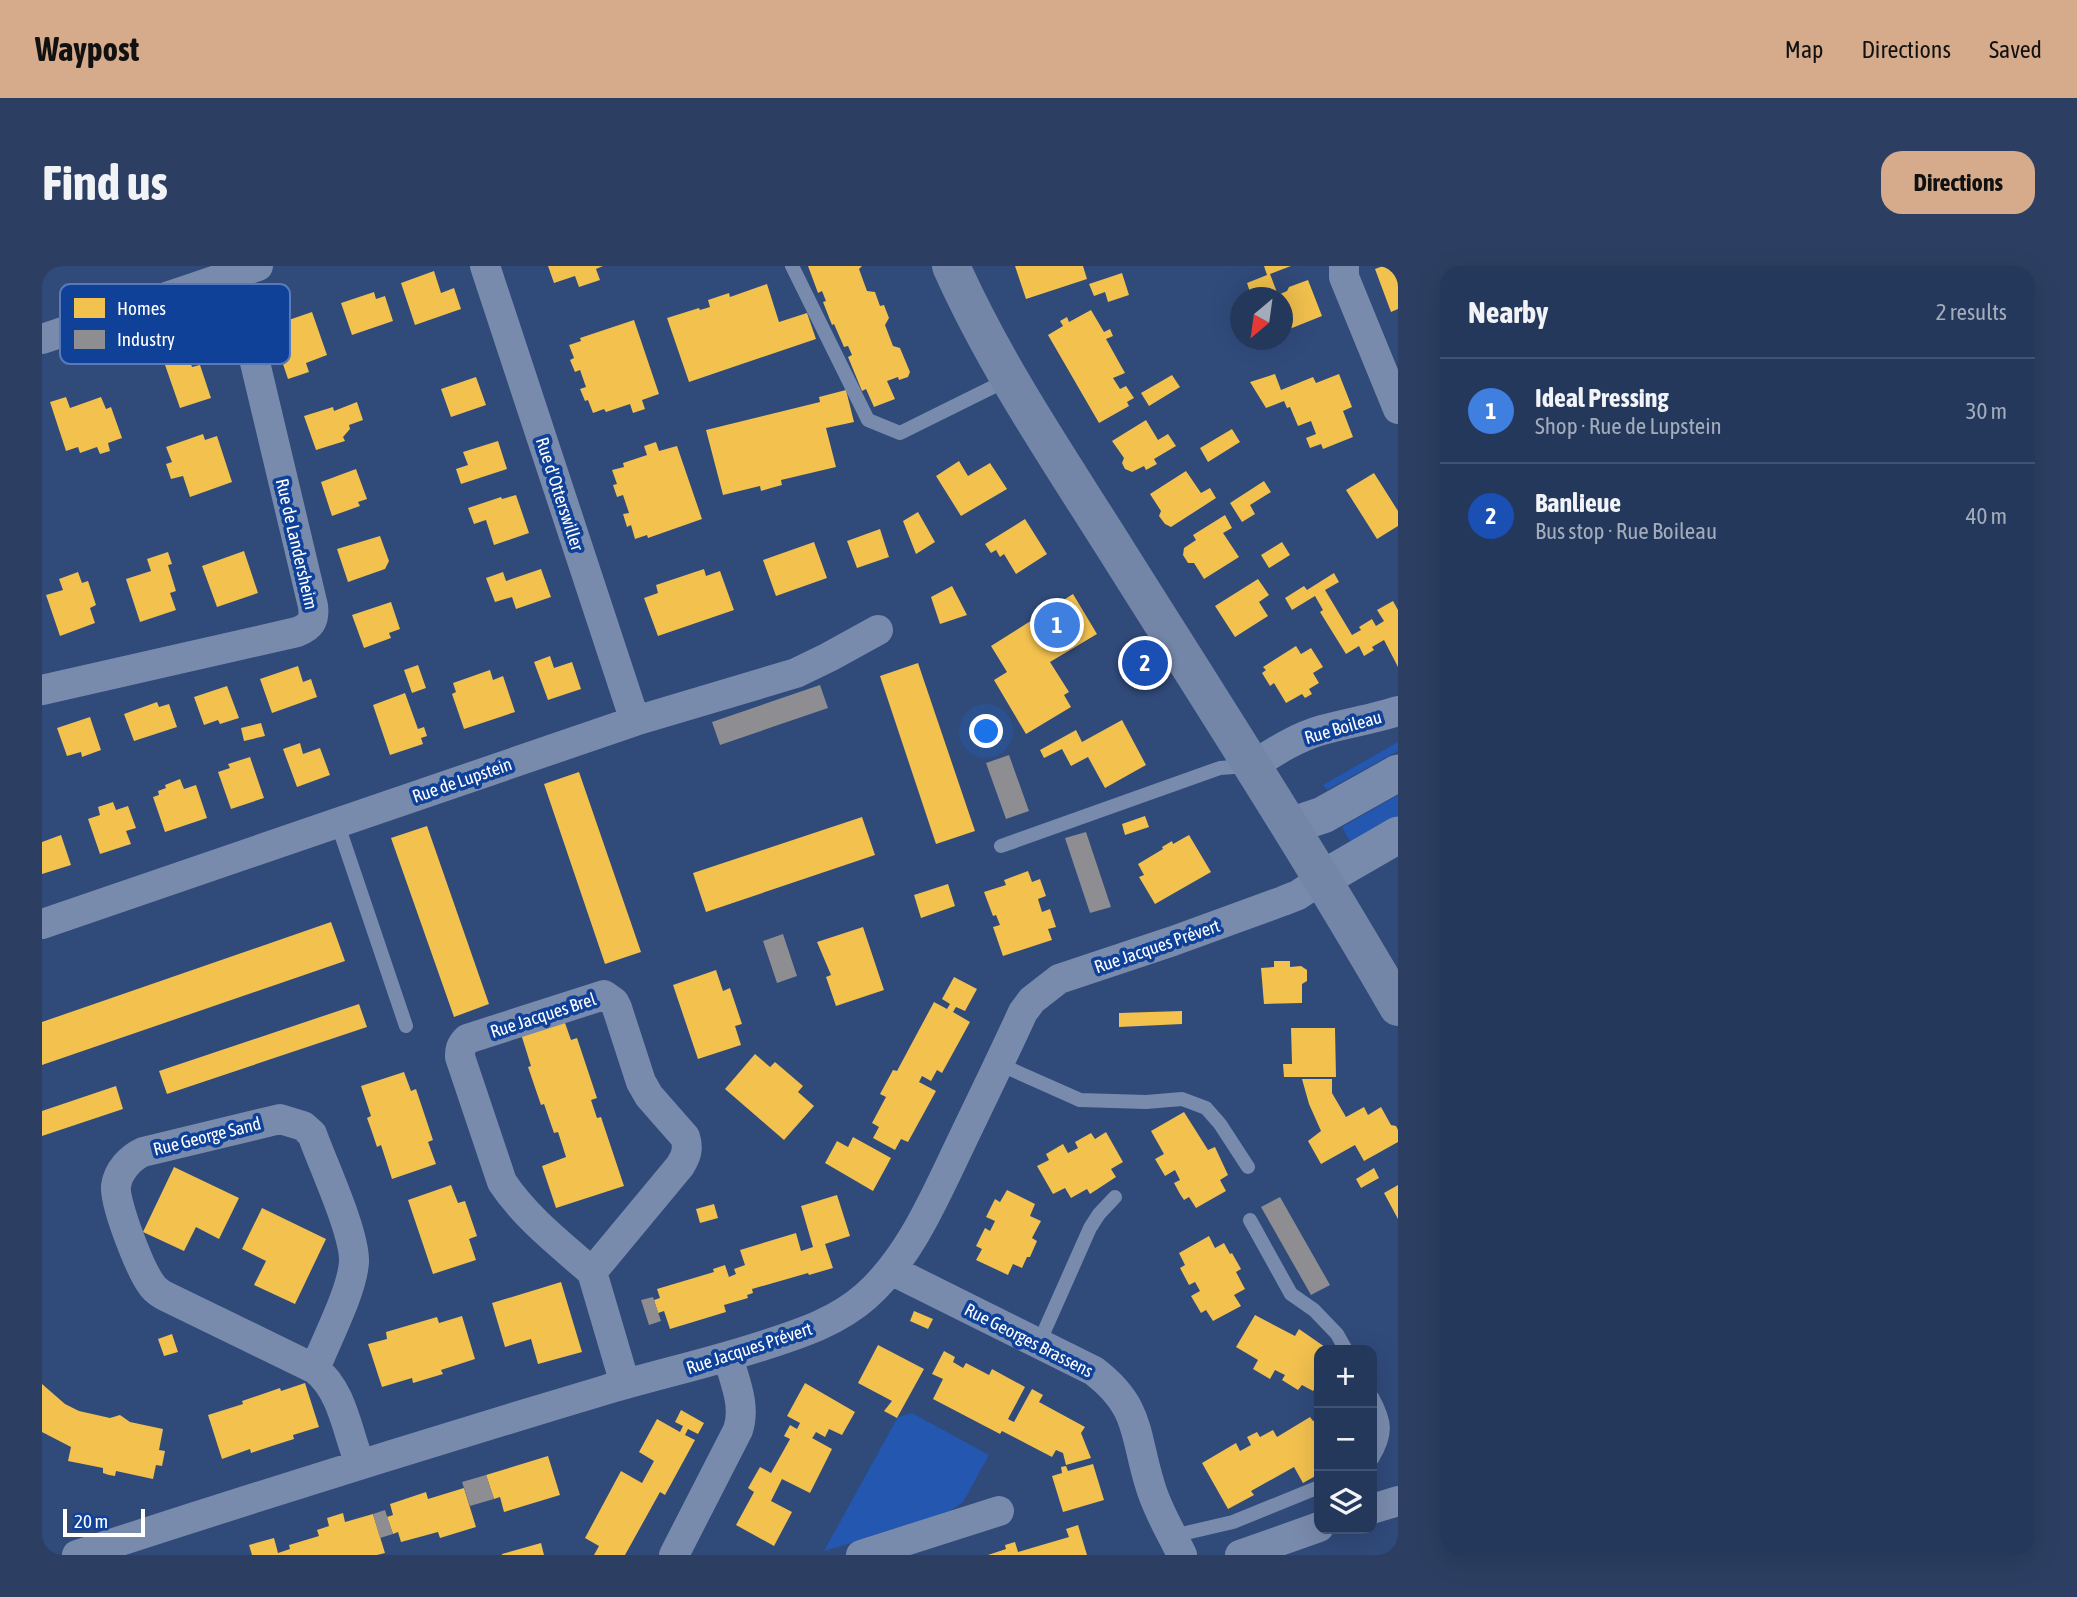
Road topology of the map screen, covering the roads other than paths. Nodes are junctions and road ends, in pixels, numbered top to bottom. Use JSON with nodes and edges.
{"nodes":[{"id":1,"x":485,"y":266,"type":"edge"},
{"id":2,"x":792,"y":266,"type":"edge"},
{"id":3,"x":951,"y":266,"type":"edge"},
{"id":4,"x":1344,"y":266,"type":"edge"},
{"id":5,"x":241,"y":269,"type":"edge"},
{"id":6,"x":198,"y":284,"type":"edge"},
{"id":7,"x":60,"y":333,"type":"edge"},
{"id":8,"x":42,"y":339,"type":"edge"},
{"id":9,"x":261,"y":364,"type":"edge"},
{"id":10,"x":1009,"y":379,"type":"junction"},
{"id":11,"x":1398,"y":409,"type":"edge"},
{"id":12,"x":878,"y":630,"type":"dead end"},
{"id":13,"x":42,"y":690,"type":"edge"},
{"id":14,"x":1398,"y":711,"type":"edge"},
{"id":15,"x":635,"y":721,"type":"junction"},
{"id":16,"x":1252,"y":766,"type":"junction"},
{"id":17,"x":1398,"y":773,"type":"edge"},
{"id":18,"x":337,"y":822,"type":"junction"},
{"id":19,"x":1290,"y":825,"type":"junction"},
{"id":20,"x":1398,"y":835,"type":"edge"},
{"id":21,"x":1001,"y":846,"type":"dead end"},
{"id":22,"x":1322,"y":879,"type":"junction"},
{"id":23,"x":42,"y":924,"type":"edge"},
{"id":24,"x":1398,"y":1007,"type":"edge"},
{"id":25,"x":406,"y":1026,"type":"dead end"},
{"id":26,"x":999,"y":1065,"type":"junction"},
{"id":27,"x":1248,"y":1167,"type":"dead end"},
{"id":28,"x":1115,"y":1197,"type":"dead end"},
{"id":29,"x":1250,"y":1220,"type":"dead end"},
{"id":30,"x":891,"y":1270,"type":"junction"},
{"id":31,"x":592,"y":1272,"type":"junction"},
{"id":32,"x":1039,"y":1343,"type":"junction"},
{"id":33,"x":1343,"y":1345,"type":"edge"},
{"id":34,"x":728,"y":1357,"type":"junction"},
{"id":35,"x":315,"y":1369,"type":"junction"},
{"id":36,"x":625,"y":1384,"type":"junction"},
{"id":37,"x":1377,"y":1408,"type":"edge"},
{"id":38,"x":1377,"y":1448,"type":"edge"},
{"id":39,"x":360,"y":1464,"type":"junction"},
{"id":40,"x":1314,"y":1488,"type":"edge"},
{"id":41,"x":1398,"y":1501,"type":"edge"},
{"id":42,"x":1377,"y":1508,"type":"edge"},
{"id":43,"x":999,"y":1511,"type":"dead end"},
{"id":44,"x":1314,"y":1529,"type":"edge"},
{"id":45,"x":1178,"y":1546,"type":"edge"},
{"id":46,"x":77,"y":1555,"type":"edge"},
{"id":47,"x":674,"y":1555,"type":"edge"},
{"id":48,"x":861,"y":1555,"type":"edge"},
{"id":49,"x":1240,"y":1555,"type":"edge"}],
"edges":[{"from":1,"to":15,"type":"street","name":"Rue d'Otterswiller"},
{"from":2,"to":10,"type":"lane"},
{"from":3,"to":10,"type":"main road"},
{"from":4,"to":11,"type":"street"},
{"from":5,"to":6,"type":"street"},
{"from":7,"to":8,"type":"street"},
{"from":9,"to":13,"type":"street","name":"Rue de Landersheim"},
{"from":10,"to":16,"type":"main road"},
{"from":12,"to":15,"type":"street","name":"Rue de Lupstein"},
{"from":14,"to":16,"type":"street","name":"Rue Boileau"},
{"from":15,"to":18,"type":"street","name":"Rue de Lupstein"},
{"from":16,"to":19,"type":"main road"},
{"from":16,"to":21,"type":"lane"},
{"from":17,"to":19,"type":"street"},
{"from":18,"to":23,"type":"street","name":"Rue de Lupstein"},
{"from":18,"to":25,"type":"lane"},
{"from":19,"to":22,"type":"main road"},
{"from":20,"to":22,"type":"street"},
{"from":22,"to":24,"type":"main road"},
{"from":22,"to":26,"type":"street","name":"Rue Jacques Prévert"},
{"from":26,"to":27,"type":"lane"},
{"from":26,"to":30,"type":"street","name":"Rue Jacques Prévert"},
{"from":28,"to":32,"type":"lane"},
{"from":29,"to":33,"type":"lane"},
{"from":30,"to":32,"type":"street","name":"Rue Georges Brassens"},
{"from":30,"to":34,"type":"street","name":"Rue Jacques Prévert"},
{"from":31,"to":31,"type":"street","name":"Rue Jacques Brel"},
{"from":31,"to":36,"type":"street"},
{"from":32,"to":45,"type":"street","name":"Rue Georges Brassens"},
{"from":34,"to":36,"type":"street","name":"Rue Jacques Prévert"},
{"from":34,"to":47,"type":"street"},
{"from":35,"to":35,"type":"street","name":"Rue George Sand"},
{"from":35,"to":39,"type":"street","name":"Rue George Sand"},
{"from":36,"to":39,"type":"street","name":"Rue Jacques Prévert"},
{"from":37,"to":38,"type":"lane"},
{"from":39,"to":46,"type":"street","name":"Rue Jacques Prévert"},
{"from":40,"to":45,"type":"lane"},
{"from":41,"to":42,"type":"street"},
{"from":43,"to":48,"type":"street"},
{"from":44,"to":49,"type":"street"}]}
